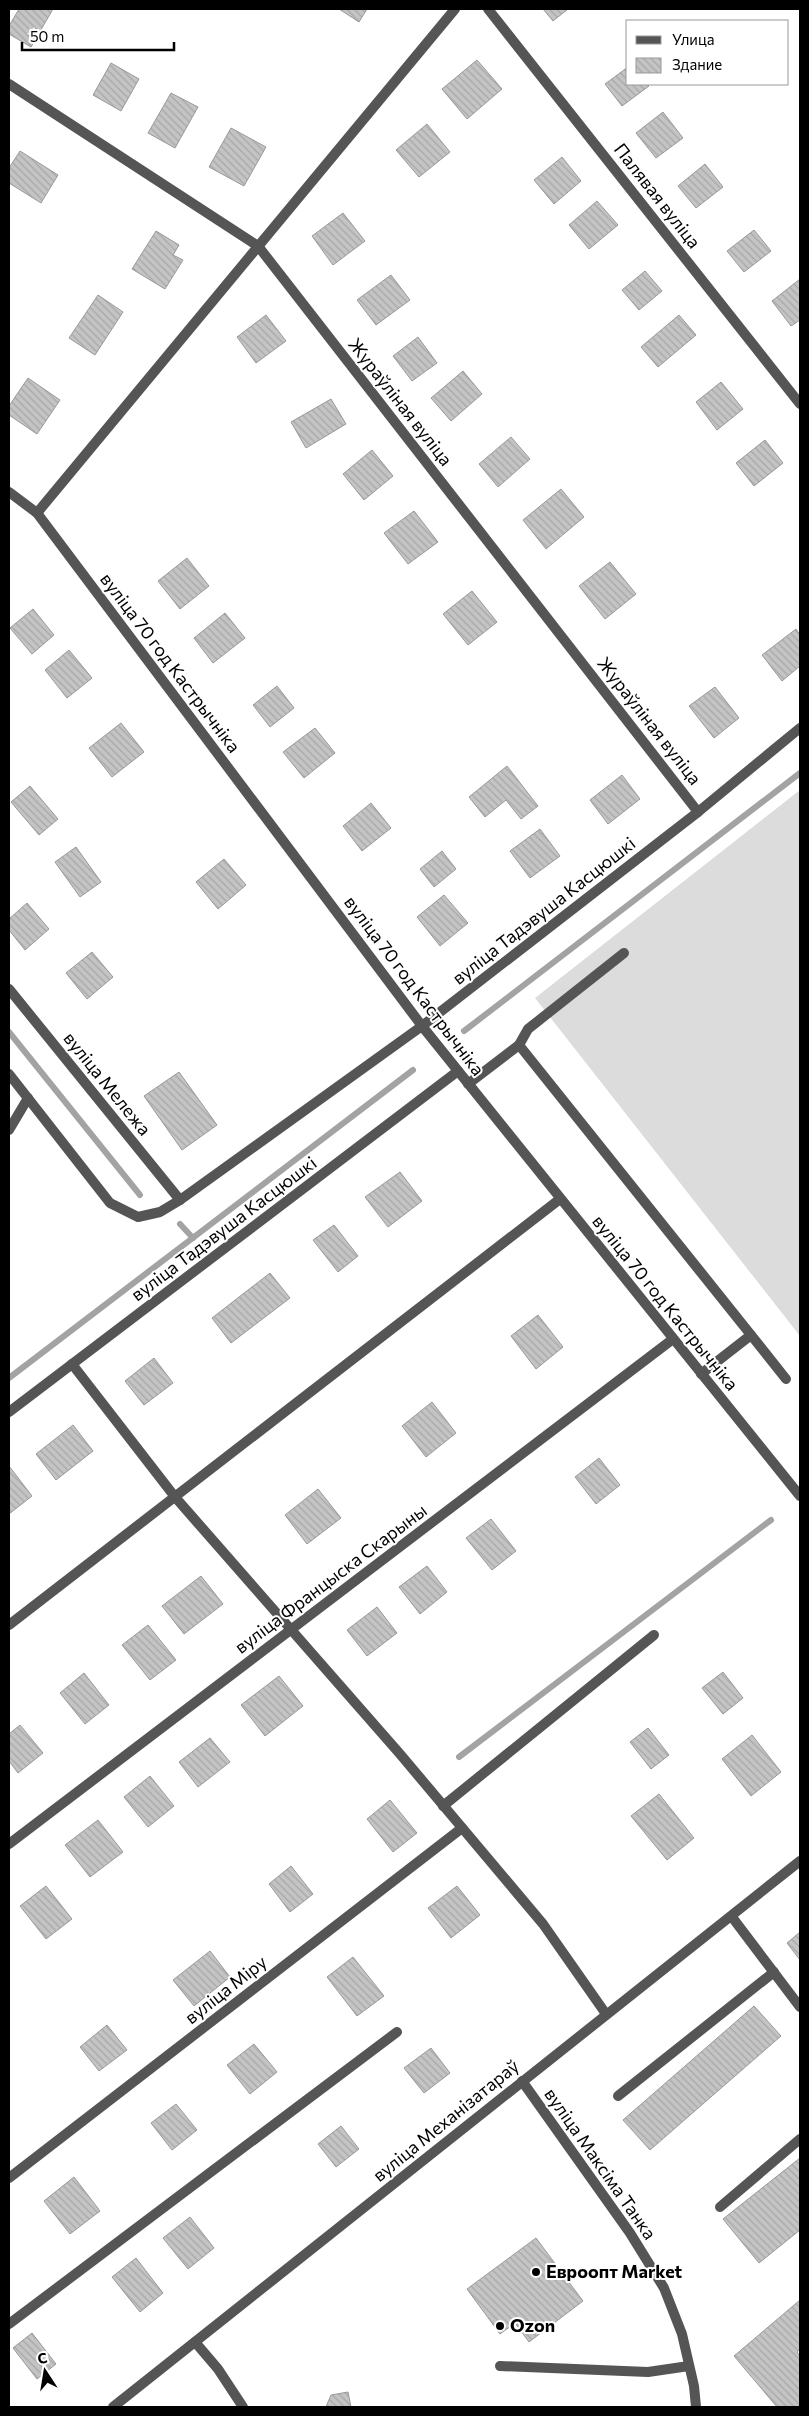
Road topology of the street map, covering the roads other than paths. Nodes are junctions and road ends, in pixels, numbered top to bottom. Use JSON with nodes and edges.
{"nodes":[{"id":1,"x":455,"y":9,"type":"edge"},
{"id":2,"x":488,"y":9,"type":"edge"},
{"id":3,"x":9,"y":84,"type":"edge"},
{"id":4,"x":258,"y":246,"type":"junction"},
{"id":5,"x":800,"y":404,"type":"edge"},
{"id":6,"x":9,"y":492,"type":"edge"},
{"id":7,"x":37,"y":513,"type":"junction"},
{"id":8,"x":800,"y":728,"type":"edge"},
{"id":9,"x":698,"y":812,"type":"junction"},
{"id":10,"x":624,"y":953,"type":"dead end"},
{"id":11,"x":9,"y":989,"type":"edge"},
{"id":12,"x":422,"y":1026,"type":"junction"},
{"id":13,"x":519,"y":1045,"type":"junction"},
{"id":14,"x":458,"y":1072,"type":"junction"},
{"id":15,"x":9,"y":1074,"type":"edge"},
{"id":16,"x":468,"y":1084,"type":"junction"},
{"id":17,"x":28,"y":1098,"type":"junction"},
{"id":18,"x":9,"y":1130,"type":"edge"},
{"id":19,"x":560,"y":1199,"type":"junction"},
{"id":20,"x":180,"y":1200,"type":"junction"},
{"id":21,"x":751,"y":1335,"type":"junction"},
{"id":22,"x":673,"y":1339,"type":"junction"},
{"id":23,"x":72,"y":1364,"type":"junction"},
{"id":24,"x":701,"y":1374,"type":"junction"},
{"id":25,"x":786,"y":1379,"type":"dead end"},
{"id":26,"x":9,"y":1412,"type":"edge"},
{"id":27,"x":800,"y":1496,"type":"edge"},
{"id":28,"x":175,"y":1497,"type":"junction"},
{"id":29,"x":9,"y":1625,"type":"edge"},
{"id":30,"x":291,"y":1630,"type":"junction"},
{"id":31,"x":654,"y":1634,"type":"dead end"},
{"id":32,"x":443,"y":1806,"type":"junction"},
{"id":33,"x":462,"y":1828,"type":"junction"},
{"id":34,"x":9,"y":1844,"type":"edge"},
{"id":35,"x":800,"y":1861,"type":"edge"},
{"id":36,"x":732,"y":1917,"type":"junction"},
{"id":37,"x":774,"y":1972,"type":"junction"},
{"id":38,"x":800,"y":2007,"type":"edge"},
{"id":39,"x":606,"y":2014,"type":"junction"},
{"id":40,"x":397,"y":2032,"type":"dead end"},
{"id":41,"x":522,"y":2081,"type":"junction"},
{"id":42,"x":618,"y":2096,"type":"dead end"},
{"id":43,"x":800,"y":2140,"type":"edge"},
{"id":44,"x":9,"y":2178,"type":"edge"},
{"id":45,"x":720,"y":2207,"type":"dead end"},
{"id":46,"x":9,"y":2324,"type":"edge"},
{"id":47,"x":195,"y":2342,"type":"junction"},
{"id":48,"x":500,"y":2366,"type":"dead end"},
{"id":49,"x":689,"y":2366,"type":"junction"},
{"id":50,"x":113,"y":2407,"type":"edge"},
{"id":51,"x":243,"y":2407,"type":"edge"},
{"id":52,"x":696,"y":2407,"type":"edge"}],
"edges":[{"from":1,"to":4,"type":"street"},
{"from":2,"to":5,"type":"street","name":"Палявая вуліца"},
{"from":3,"to":4,"type":"street","name":"Жураўліная вуліца"},
{"from":4,"to":7,"type":"street"},
{"from":4,"to":9,"type":"street","name":"Жураўліная вуліца"},
{"from":6,"to":7,"type":"street","name":"вуліца 70 год Кастрычніка"},
{"from":7,"to":12,"type":"street","name":"вуліца 70 год Кастрычніка"},
{"from":8,"to":9,"type":"street","name":"вуліца Тадэвуша Касцюшкі"},
{"from":9,"to":12,"type":"street","name":"вуліца Тадэвуша Касцюшкі"},
{"from":10,"to":13,"type":"street"},
{"from":11,"to":20,"type":"street","name":"вуліца Мележа"},
{"from":12,"to":14,"type":"street","name":"вуліца 70 год Кастрычніка"},
{"from":12,"to":20,"type":"street","name":"вуліца Тадэвуша Касцюшкі"},
{"from":13,"to":16,"type":"street"},
{"from":13,"to":21,"type":"street"},
{"from":14,"to":16,"type":"street","name":"вуліца 70 год Кастрычніка"},
{"from":14,"to":23,"type":"street","name":"вуліца Тадэвуша Касцюшкі"},
{"from":15,"to":17,"type":"street","name":"вуліца Тадэвуша Касцюшкі"},
{"from":16,"to":19,"type":"street","name":"вуліца 70 год Кастрычніка"},
{"from":17,"to":18,"type":"street"},
{"from":17,"to":20,"type":"street","name":"вуліца Тадэвуша Касцюшкі"},
{"from":19,"to":22,"type":"street","name":"вуліца 70 год Кастрычніка"},
{"from":19,"to":28,"type":"street"},
{"from":21,"to":24,"type":"street"},
{"from":21,"to":25,"type":"street"},
{"from":22,"to":24,"type":"street","name":"вуліца 70 год Кастрычніка"},
{"from":22,"to":30,"type":"street","name":"вуліца Францыска Скарыны"},
{"from":23,"to":26,"type":"street","name":"вуліца Тадэвуша Касцюшкі"},
{"from":23,"to":28,"type":"street"},
{"from":24,"to":27,"type":"street","name":"вуліца 70 год Кастрычніка"},
{"from":28,"to":29,"type":"street"},
{"from":28,"to":30,"type":"street"},
{"from":30,"to":32,"type":"street"},
{"from":30,"to":34,"type":"street","name":"вуліца Францыска Скарыны"},
{"from":31,"to":32,"type":"street"},
{"from":32,"to":33,"type":"street"},
{"from":33,"to":39,"type":"street"},
{"from":33,"to":44,"type":"street","name":"вуліца Міру"},
{"from":35,"to":36,"type":"street","name":"вуліца Механізатараў"},
{"from":36,"to":37,"type":"street"},
{"from":36,"to":39,"type":"street","name":"вуліца Механізатараў"},
{"from":37,"to":38,"type":"street"},
{"from":37,"to":42,"type":"street"},
{"from":39,"to":41,"type":"street","name":"вуліца Механізатараў"},
{"from":40,"to":46,"type":"street"},
{"from":41,"to":47,"type":"street","name":"вуліца Механізатараў"},
{"from":41,"to":49,"type":"street","name":"вуліца Максіма Танка"},
{"from":43,"to":45,"type":"street"},
{"from":47,"to":50,"type":"street","name":"вуліца Механізатараў"},
{"from":47,"to":51,"type":"street"},
{"from":48,"to":49,"type":"street"},
{"from":49,"to":52,"type":"street","name":"вуліца Максіма Танка"}]}
